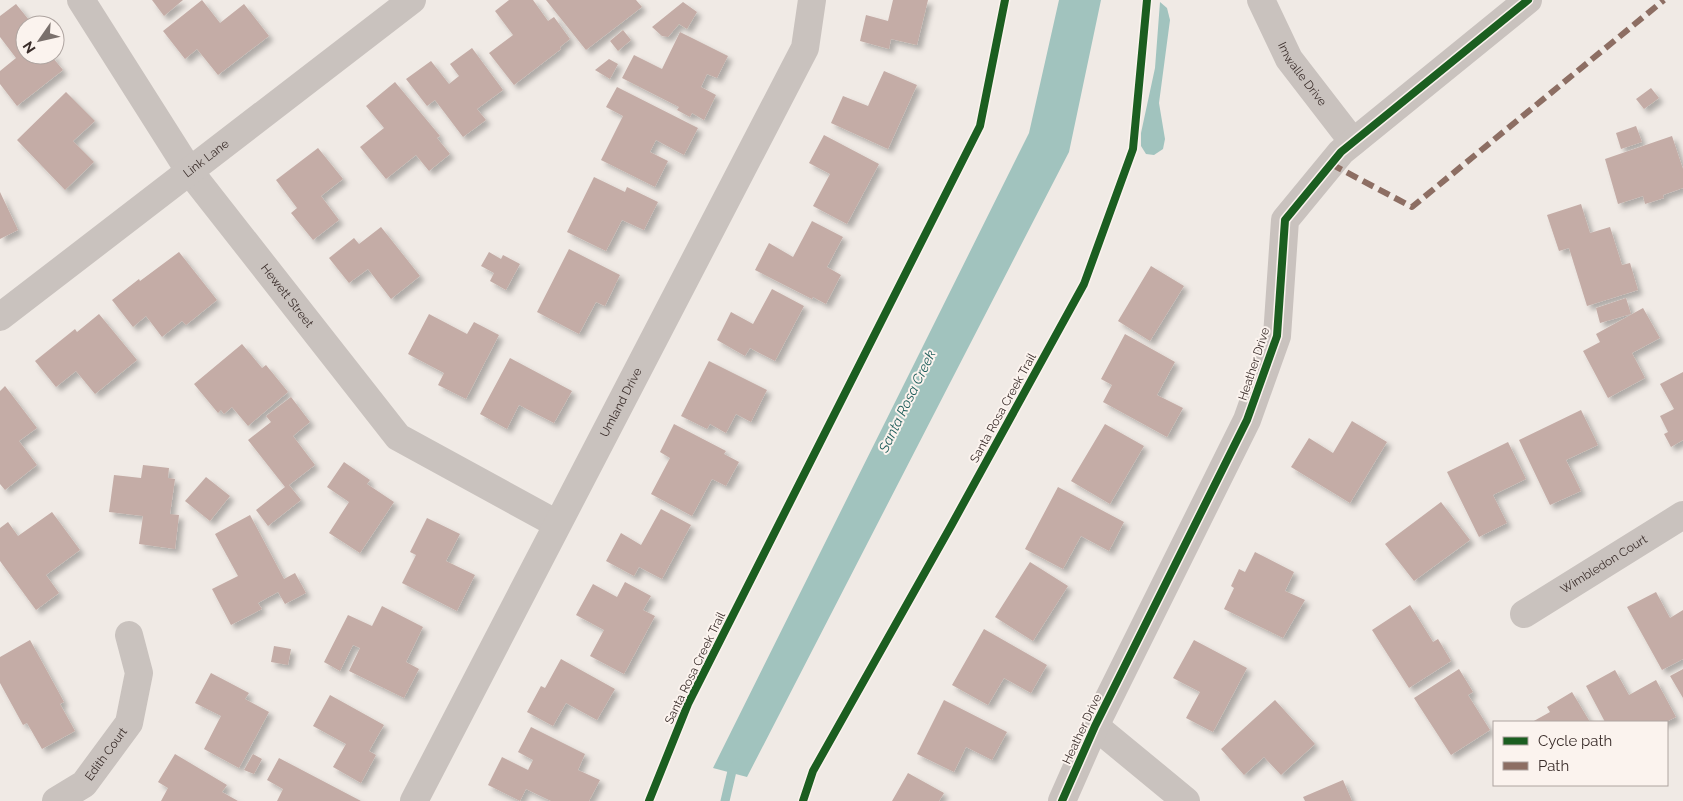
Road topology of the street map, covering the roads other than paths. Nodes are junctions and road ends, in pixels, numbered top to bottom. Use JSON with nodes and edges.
{"nodes":[{"id":1,"x":81,"y":0,"type":"edge"},
{"id":2,"x":412,"y":0,"type":"edge"},
{"id":3,"x":812,"y":0,"type":"edge"},
{"id":4,"x":1261,"y":0,"type":"edge"},
{"id":5,"x":1528,"y":0,"type":"edge"},
{"id":6,"x":1353,"y":142,"type":"junction"},
{"id":7,"x":190,"y":172,"type":"junction"},
{"id":8,"x":0,"y":317,"type":"edge"},
{"id":9,"x":1683,"y":515,"type":"edge"},
{"id":10,"x":557,"y":524,"type":"junction"},
{"id":11,"x":1524,"y":614,"type":"dead end"},
{"id":12,"x":129,"y":635,"type":"dead end"},
{"id":13,"x":1095,"y":726,"type":"junction"},
{"id":14,"x":56,"y":801,"type":"edge"},
{"id":15,"x":414,"y":801,"type":"edge"},
{"id":16,"x":1062,"y":801,"type":"edge"},
{"id":17,"x":1186,"y":801,"type":"edge"}],
"edges":[{"from":1,"to":7,"type":"street","name":"Hewett Street"},
{"from":2,"to":7,"type":"street","name":"Link Lane"},
{"from":3,"to":10,"type":"street","name":"Umland Drive"},
{"from":4,"to":6,"type":"street","name":"Imwalle Drive"},
{"from":5,"to":6,"type":"street","name":"Heather Drive"},
{"from":6,"to":13,"type":"street","name":"Heather Drive"},
{"from":7,"to":8,"type":"street","name":"Link Lane"},
{"from":7,"to":10,"type":"street","name":"Hewett Street"},
{"from":9,"to":11,"type":"street","name":"Wimbledon Court"},
{"from":10,"to":15,"type":"street","name":"Umland Drive"},
{"from":12,"to":14,"type":"street","name":"Edith Court"},
{"from":13,"to":16,"type":"street","name":"Heather Drive"},
{"from":13,"to":17,"type":"street"}]}
